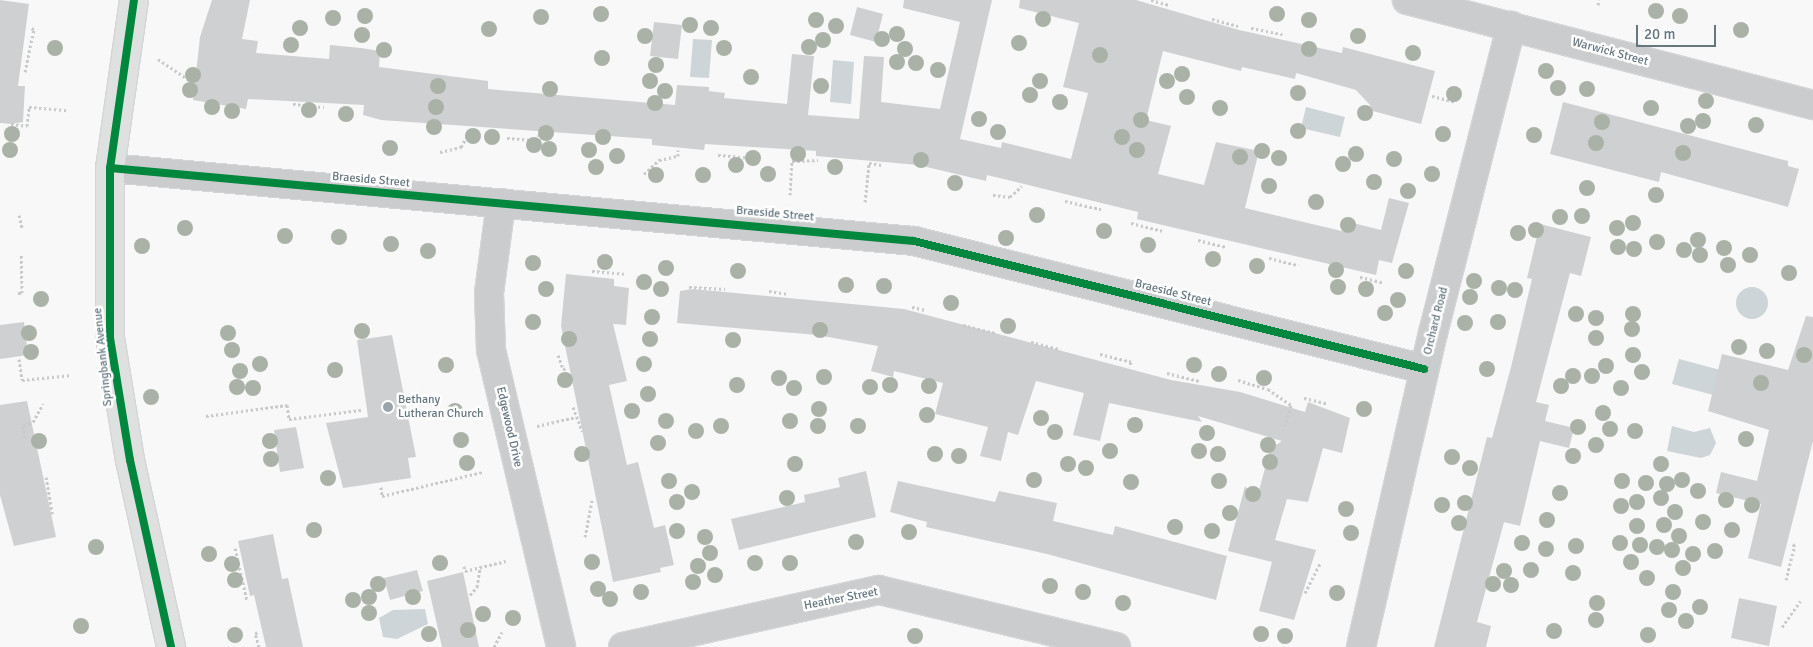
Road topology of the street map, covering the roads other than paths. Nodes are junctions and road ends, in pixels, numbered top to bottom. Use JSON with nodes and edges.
{"nodes":[{"id":1,"x":134,"y":0,"type":"edge"},
{"id":2,"x":1407,"y":0,"type":"edge"},
{"id":3,"x":1511,"y":26,"type":"junction"},
{"id":4,"x":1813,"y":105,"type":"edge"},
{"id":5,"x":110,"y":168,"type":"junction"},
{"id":6,"x":501,"y":203,"type":"junction"},
{"id":7,"x":1424,"y":368,"type":"junction"},
{"id":8,"x":171,"y":647,"type":"edge"},
{"id":9,"x":561,"y":647,"type":"edge"},
{"id":10,"x":623,"y":647,"type":"edge"},
{"id":11,"x":1116,"y":647,"type":"edge"},
{"id":12,"x":1361,"y":647,"type":"edge"}],
"edges":[{"from":1,"to":5,"type":"main road","name":"Springbank Avenue"},
{"from":2,"to":3,"type":"street","name":"Warwick Street"},
{"from":3,"to":4,"type":"street","name":"Warwick Street"},
{"from":3,"to":7,"type":"street","name":"Orchard Road"},
{"from":5,"to":6,"type":"street","name":"Braeside Street"},
{"from":5,"to":8,"type":"main road","name":"Springbank Avenue"},
{"from":6,"to":7,"type":"street","name":"Braeside Street"},
{"from":6,"to":9,"type":"street","name":"Edgewood Drive"},
{"from":7,"to":12,"type":"street","name":"Orchard Road"},
{"from":10,"to":11,"type":"street","name":"Heather Street"}]}
